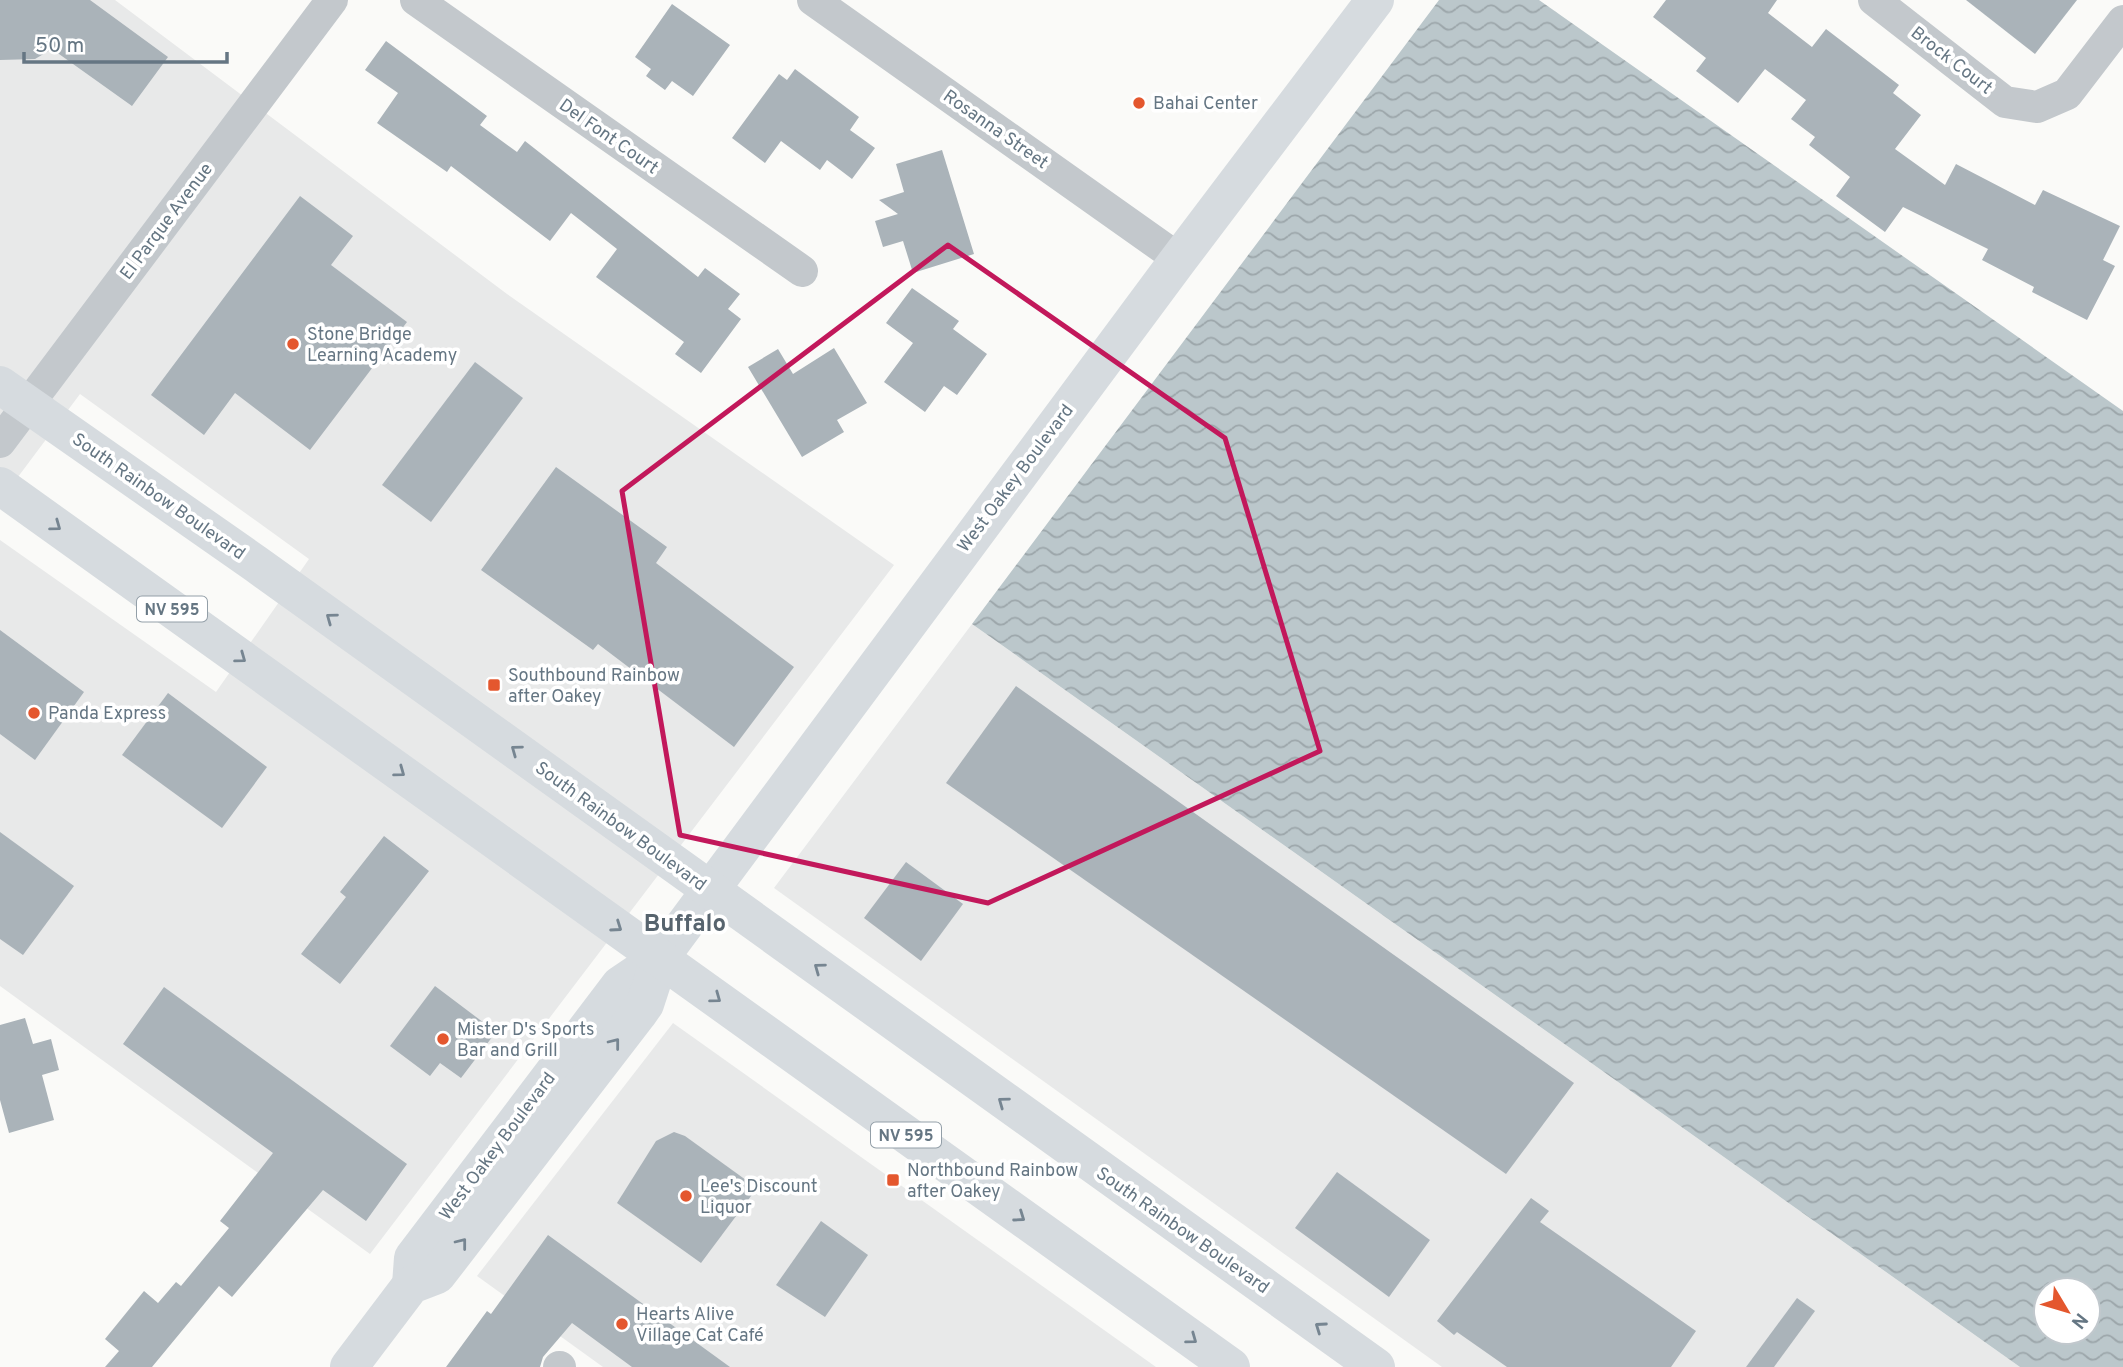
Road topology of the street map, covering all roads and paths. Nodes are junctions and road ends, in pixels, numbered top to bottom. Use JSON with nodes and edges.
{"nodes":[{"id":1,"x":332,"y":0,"type":"edge"},
{"id":2,"x":416,"y":0,"type":"edge"},
{"id":3,"x":813,"y":0,"type":"edge"},
{"id":4,"x":1375,"y":0,"type":"edge"},
{"id":5,"x":1874,"y":0,"type":"edge"},
{"id":6,"x":2123,"y":21,"type":"edge"},
{"id":7,"x":1179,"y":259,"type":"junction"},
{"id":8,"x":802,"y":271,"type":"dead end"},
{"id":9,"x":14,"y":395,"type":"edge"},
{"id":10,"x":0,"y":442,"type":"edge"},
{"id":11,"x":0,"y":486,"type":"edge"},
{"id":12,"x":711,"y":890,"type":"junction"},
{"id":13,"x":660,"y":958,"type":"junction"},
{"id":14,"x":1372,"y":1366,"type":"edge"},
{"id":15,"x":349,"y":1367,"type":"edge"},
{"id":16,"x":1231,"y":1367,"type":"edge"}],
"edges":[{"from":1,"to":9,"type":"street","name":"El Parque Avenue"},
{"from":2,"to":8,"type":"street","name":"Del Font Court"},
{"from":3,"to":7,"type":"street","name":"Rosanna Street"},
{"from":4,"to":7,"type":"main road","name":"West Oakey Boulevard"},
{"from":5,"to":6,"type":"street","name":"Brock Court"},
{"from":7,"to":12,"type":"main road","name":"West Oakey Boulevard"},
{"from":9,"to":10,"type":"street","name":"El Parque Avenue"},
{"from":12,"to":9,"type":"main road","name":"South Rainbow Boulevard","one_way":true},
{"from":11,"to":13,"type":"main road","number":"NV 595","one_way":true},
{"from":12,"to":13,"type":"main road","name":"West Oakey Boulevard"},
{"from":14,"to":12,"type":"main road","name":"South Rainbow Boulevard","one_way":true},
{"from":13,"to":15,"type":"main road","name":"West Oakey Boulevard"},
{"from":13,"to":16,"type":"main road","number":"NV 595","one_way":true}]}
